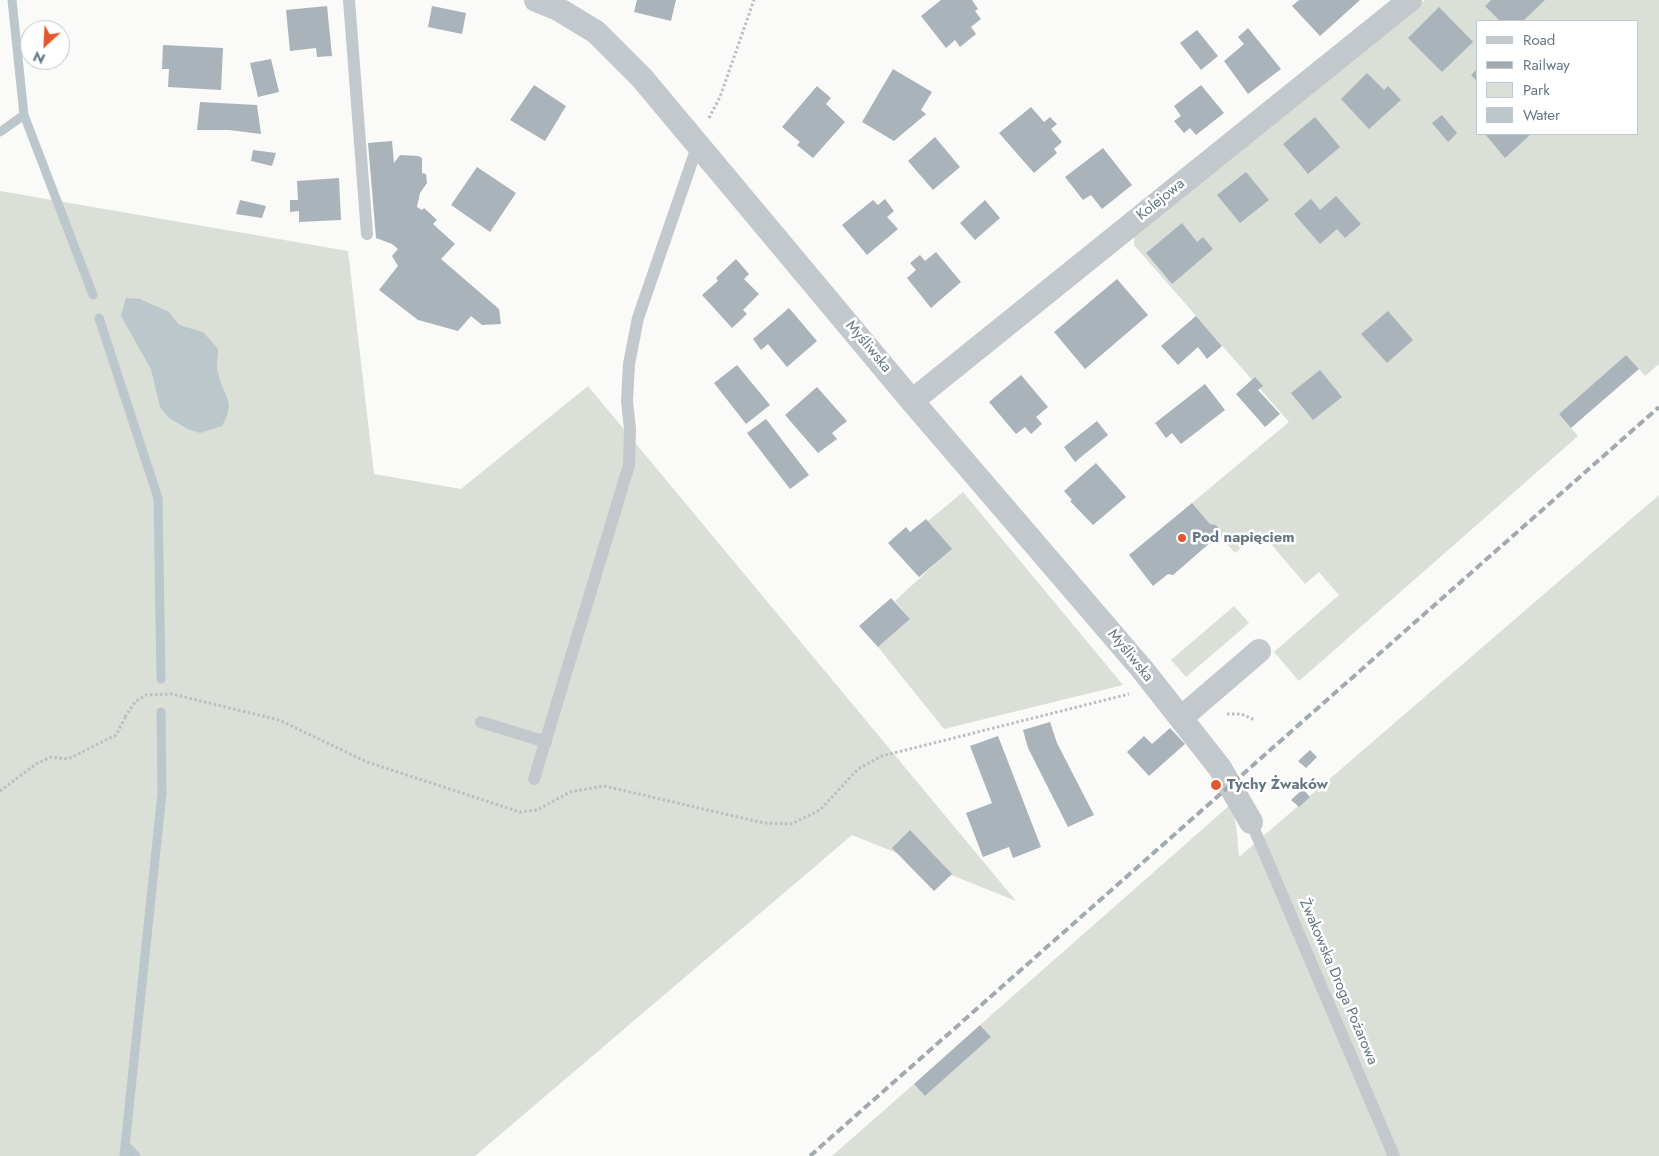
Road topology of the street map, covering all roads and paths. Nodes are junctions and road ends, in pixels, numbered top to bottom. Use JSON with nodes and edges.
{"nodes":[{"id":1,"x":349,"y":0,"type":"edge"},
{"id":2,"x":536,"y":0,"type":"edge"},
{"id":3,"x":754,"y":0,"type":"edge"},
{"id":4,"x":1410,"y":0,"type":"edge"},
{"id":5,"x":698,"y":144,"type":"junction"},
{"id":6,"x":367,"y":234,"type":"dead end"},
{"id":7,"x":912,"y":401,"type":"junction"},
{"id":8,"x":1259,"y":651,"type":"dead end"},
{"id":9,"x":1156,"y":688,"type":"junction"},
{"id":10,"x":1181,"y":718,"type":"junction"},
{"id":11,"x":481,"y":722,"type":"dead end"},
{"id":12,"x":546,"y":742,"type":"junction"},
{"id":13,"x":534,"y":779,"type":"dead end"},
{"id":14,"x":0,"y":791,"type":"edge"},
{"id":15,"x":1251,"y":822,"type":"joint"},
{"id":16,"x":1394,"y":1156,"type":"edge"}],
"edges":[{"from":1,"to":6,"type":"lane"},
{"from":2,"to":5,"type":"street","name":"Myśliwska"},
{"from":3,"to":5,"type":"path"},
{"from":4,"to":7,"type":"street","name":"Kolejowa"},
{"from":5,"to":7,"type":"street","name":"Myśliwska"},
{"from":5,"to":12,"type":"lane"},
{"from":7,"to":9,"type":"street","name":"Myśliwska"},
{"from":8,"to":10,"type":"street"},
{"from":9,"to":10,"type":"street","name":"Myśliwska"},
{"from":9,"to":14,"type":"path"},
{"from":10,"to":15,"type":"street","name":"Myśliwska"},
{"from":11,"to":12,"type":"lane"},
{"from":12,"to":13,"type":"lane"},
{"from":15,"to":16,"type":"lane","name":"Żwakowska Droga Pożarowa"}]}
